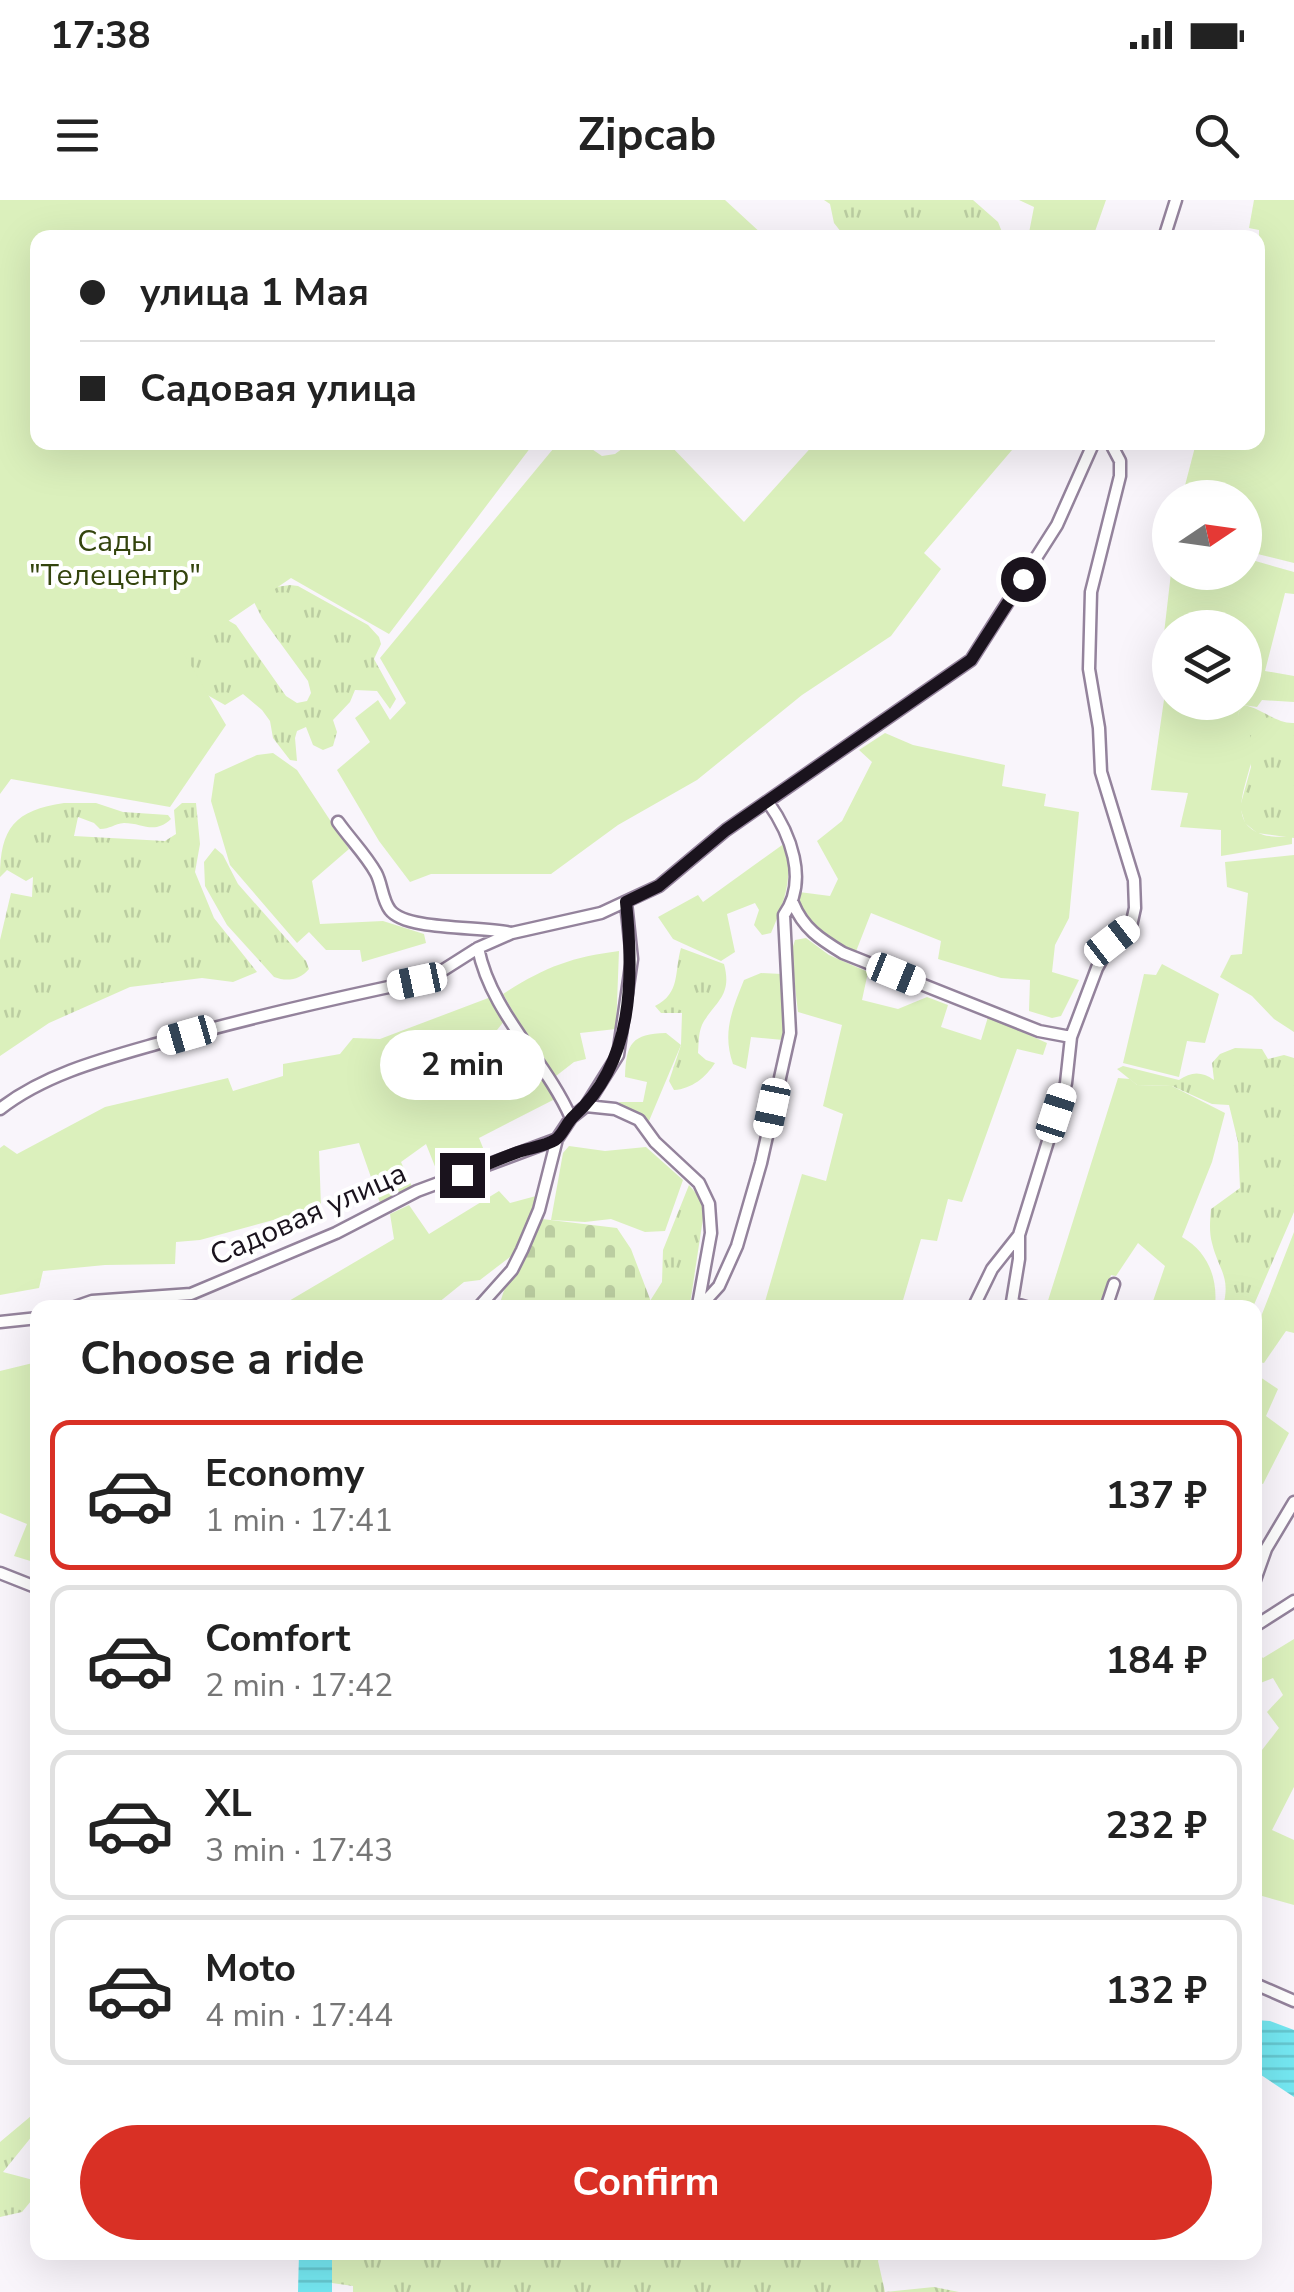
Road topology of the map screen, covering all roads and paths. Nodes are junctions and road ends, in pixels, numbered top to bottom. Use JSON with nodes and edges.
{"nodes":[{"id":1,"x":1176,"y":200,"type":"edge"},
{"id":2,"x":1167,"y":230,"type":"edge"},
{"id":3,"x":1090,"y":450,"type":"edge"},
{"id":4,"x":1114,"y":450,"type":"edge"},
{"id":5,"x":768,"y":802,"type":"junction"},
{"id":6,"x":338,"y":822,"type":"dead end"},
{"id":7,"x":626,"y":902,"type":"junction"},
{"id":8,"x":793,"y":903,"type":"junction"},
{"id":9,"x":512,"y":933,"type":"junction"},
{"id":10,"x":478,"y":948,"type":"junction"},
{"id":11,"x":1071,"y":1036,"type":"junction"},
{"id":12,"x":586,"y":1106,"type":"junction"},
{"id":13,"x":0,"y":1109,"type":"edge"},
{"id":14,"x":570,"y":1118,"type":"junction"},
{"id":15,"x":557,"y":1139,"type":"junction"},
{"id":16,"x":1019,"y":1235,"type":"junction"},
{"id":17,"x":1114,"y":1284,"type":"dead end"},
{"id":18,"x":106,"y":1300,"type":"edge"},
{"id":19,"x":485,"y":1300,"type":"edge"},
{"id":20,"x":699,"y":1300,"type":"edge"},
{"id":21,"x":706,"y":1300,"type":"edge"},
{"id":22,"x":977,"y":1300,"type":"edge"},
{"id":23,"x":1013,"y":1300,"type":"edge"},
{"id":24,"x":1109,"y":1300,"type":"edge"},
{"id":25,"x":30,"y":1319,"type":"edge"},
{"id":26,"x":0,"y":1322,"type":"edge"},
{"id":27,"x":1294,"y":1502,"type":"edge"},
{"id":28,"x":1262,"y":1560,"type":"edge"},
{"id":29,"x":0,"y":1573,"type":"edge"},
{"id":30,"x":30,"y":1585,"type":"edge"},
{"id":31,"x":1294,"y":1601,"type":"edge"},
{"id":32,"x":1262,"y":1622,"type":"edge"},
{"id":33,"x":1262,"y":1987,"type":"edge"},
{"id":34,"x":1294,"y":2002,"type":"edge"}],
"edges":[{"from":1,"to":2,"type":"street"},
{"from":3,"to":5,"type":"street"},
{"from":4,"to":11,"type":"street"},
{"from":5,"to":7,"type":"street"},
{"from":5,"to":8,"type":"street"},
{"from":6,"to":9,"type":"street"},
{"from":7,"to":9,"type":"street"},
{"from":7,"to":12,"type":"street"},
{"from":8,"to":11,"type":"street"},
{"from":8,"to":21,"type":"street"},
{"from":9,"to":10,"type":"street"},
{"from":10,"to":13,"type":"street"},
{"from":10,"to":14,"type":"street"},
{"from":11,"to":16,"type":"street"},
{"from":12,"to":14,"type":"street"},
{"from":12,"to":20,"type":"street"},
{"from":14,"to":15,"type":"street"},
{"from":15,"to":18,"type":"street","name":"Садовая улица"},
{"from":15,"to":19,"type":"street"},
{"from":16,"to":22,"type":"street"},
{"from":16,"to":23,"type":"street"},
{"from":17,"to":24,"type":"street"},
{"from":25,"to":26,"type":"street"},
{"from":27,"to":28,"type":"street"},
{"from":29,"to":30,"type":"street"},
{"from":31,"to":32,"type":"street"},
{"from":33,"to":34,"type":"street"}]}
